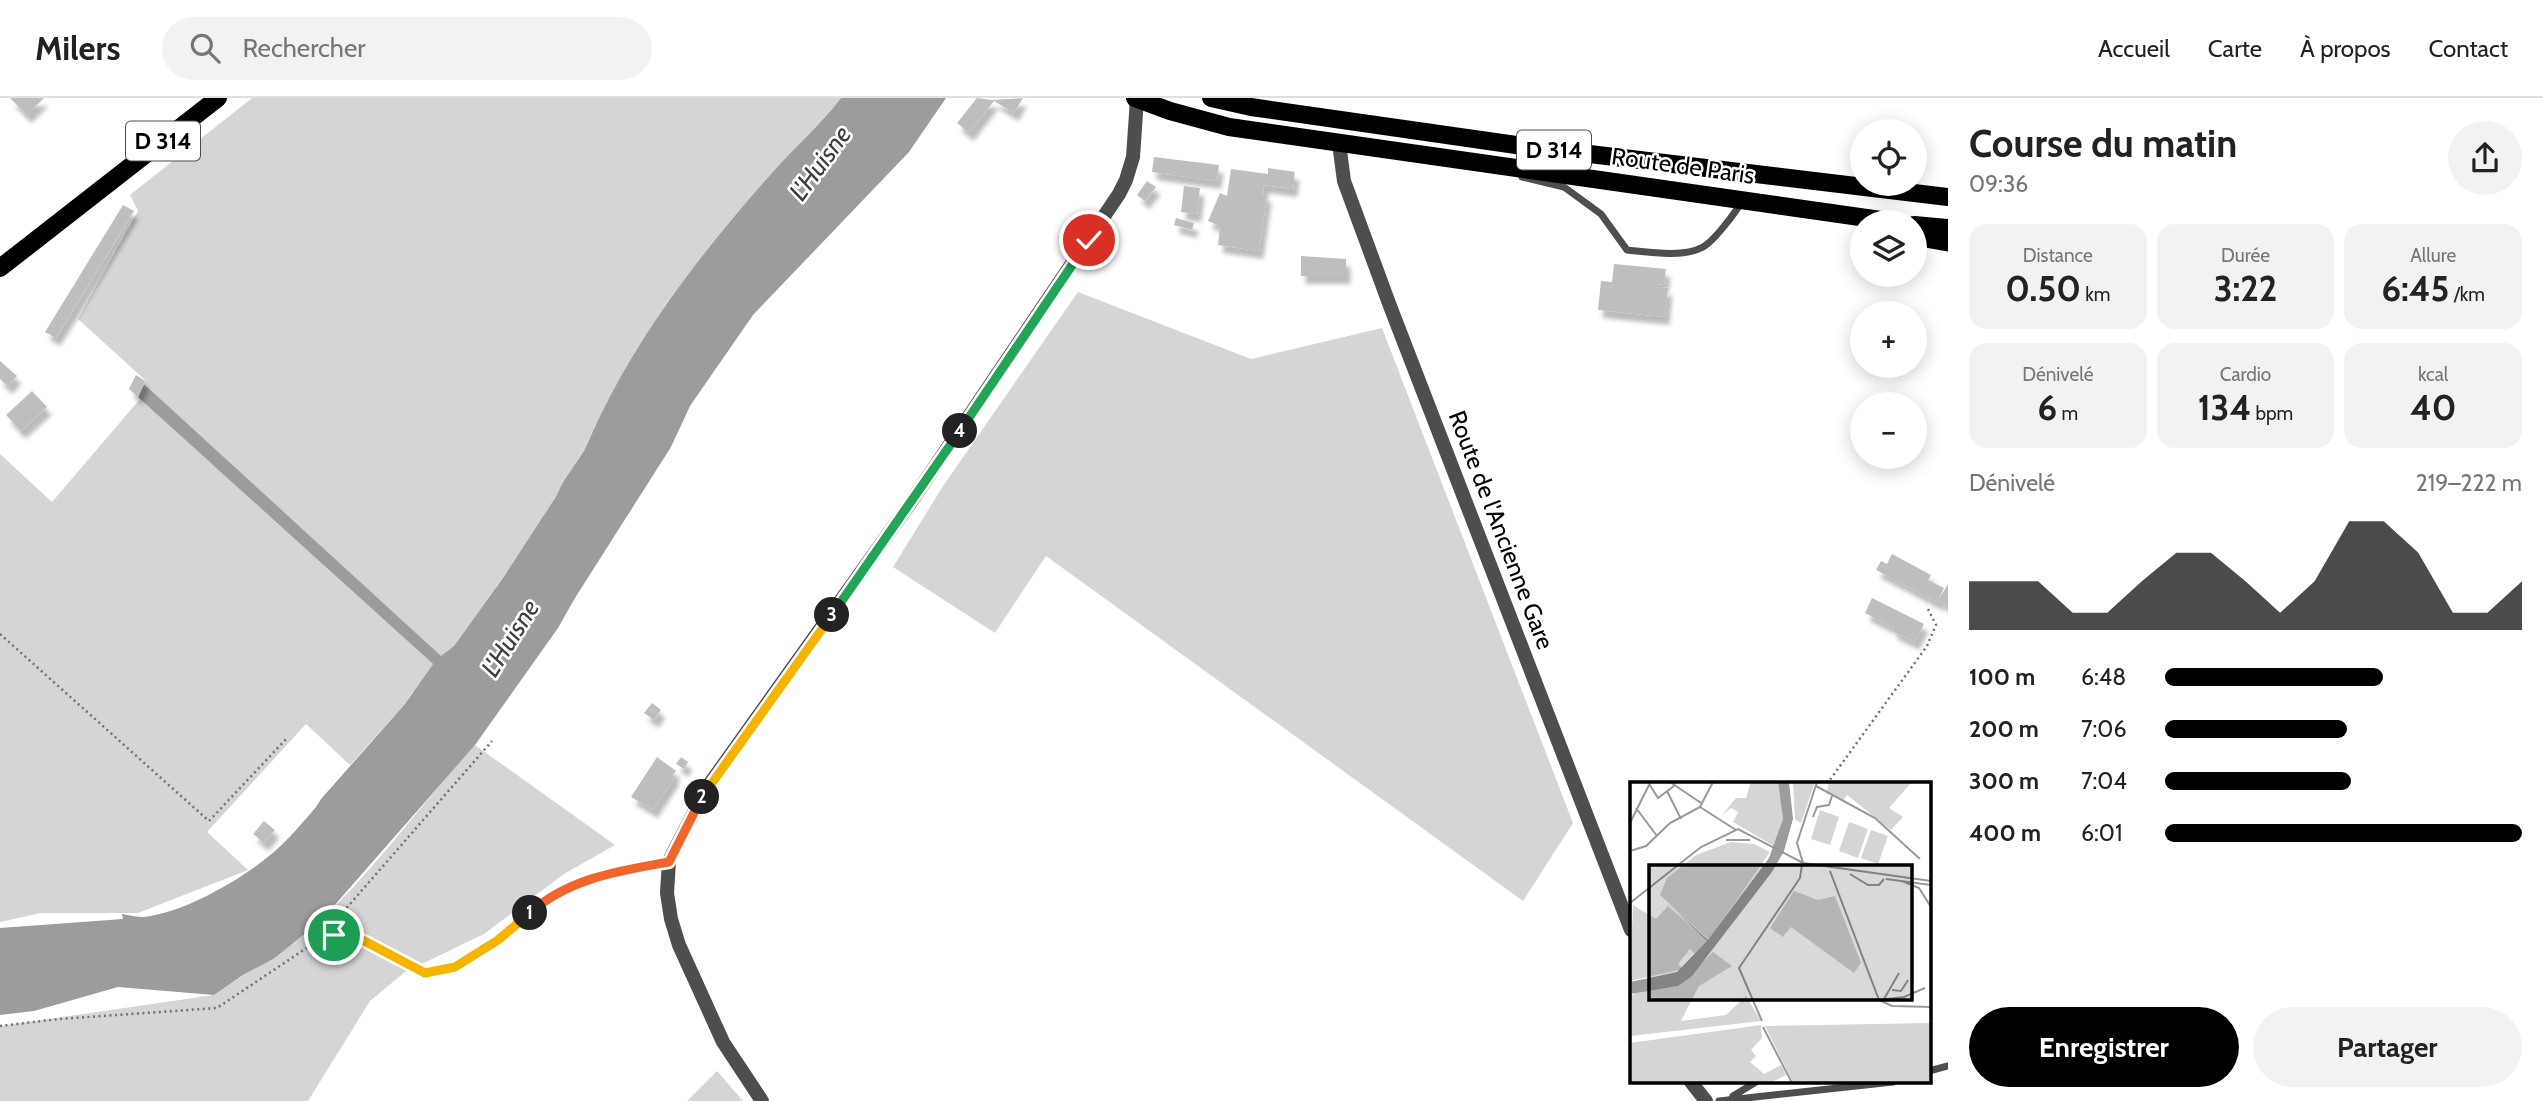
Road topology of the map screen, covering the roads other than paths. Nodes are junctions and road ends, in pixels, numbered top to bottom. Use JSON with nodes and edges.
{"nodes":[{"id":1,"x":218,"y":98,"type":"edge"},
{"id":2,"x":1211,"y":98,"type":"edge"},
{"id":3,"x":1136,"y":99,"type":"edge"},
{"id":4,"x":1339,"y":143,"type":"junction"},
{"id":5,"x":1489,"y":163,"type":"junction"},
{"id":6,"x":1948,"y":198,"type":"edge"},
{"id":7,"x":1742,"y":200,"type":"junction"},
{"id":8,"x":1850,"y":217,"type":"edge"},
{"id":9,"x":1927,"y":226,"type":"edge"},
{"id":10,"x":1948,"y":228,"type":"edge"},
{"id":11,"x":1927,"y":238,"type":"edge"},
{"id":12,"x":1948,"y":242,"type":"edge"},
{"id":13,"x":0,"y":268,"type":"edge"},
{"id":14,"x":1630,"y":927,"type":"edge"},
{"id":15,"x":1948,"y":1066,"type":"edge"},
{"id":16,"x":1930,"y":1071,"type":"edge"},
{"id":17,"x":1693,"y":1084,"type":"edge"},
{"id":18,"x":1753,"y":1084,"type":"edge"},
{"id":19,"x":1873,"y":1084,"type":"edge"},
{"id":20,"x":1730,"y":1098,"type":"junction"},
{"id":21,"x":762,"y":1101,"type":"edge"},
{"id":22,"x":1706,"y":1101,"type":"edge"},
{"id":23,"x":1719,"y":1101,"type":"edge"}],
"edges":[{"from":1,"to":13,"type":"main road","number":"D 314"},
{"from":2,"to":6,"type":"main road","name":"Route de Paris","number":"D 314"},
{"from":3,"to":4,"type":"main road","name":"Route de Paris","number":"D 314"},
{"from":3,"to":21,"type":"street"},
{"from":4,"to":5,"type":"main road","name":"Route de Paris","number":"D 314"},
{"from":4,"to":14,"type":"street","name":"Route de l'Ancienne Gare"},
{"from":5,"to":7,"type":"main road","name":"Route de Paris","number":"D 314"},
{"from":5,"to":7,"type":"lane"},
{"from":7,"to":8,"type":"main road","name":"Route de Paris","number":"D 314"},
{"from":9,"to":10,"type":"main road"},
{"from":11,"to":12,"type":"highway"},
{"from":15,"to":16,"type":"lane"},
{"from":17,"to":22,"type":"street"},
{"from":18,"to":20,"type":"lane"},
{"from":19,"to":20,"type":"lane"},
{"from":20,"to":23,"type":"lane"}]}
